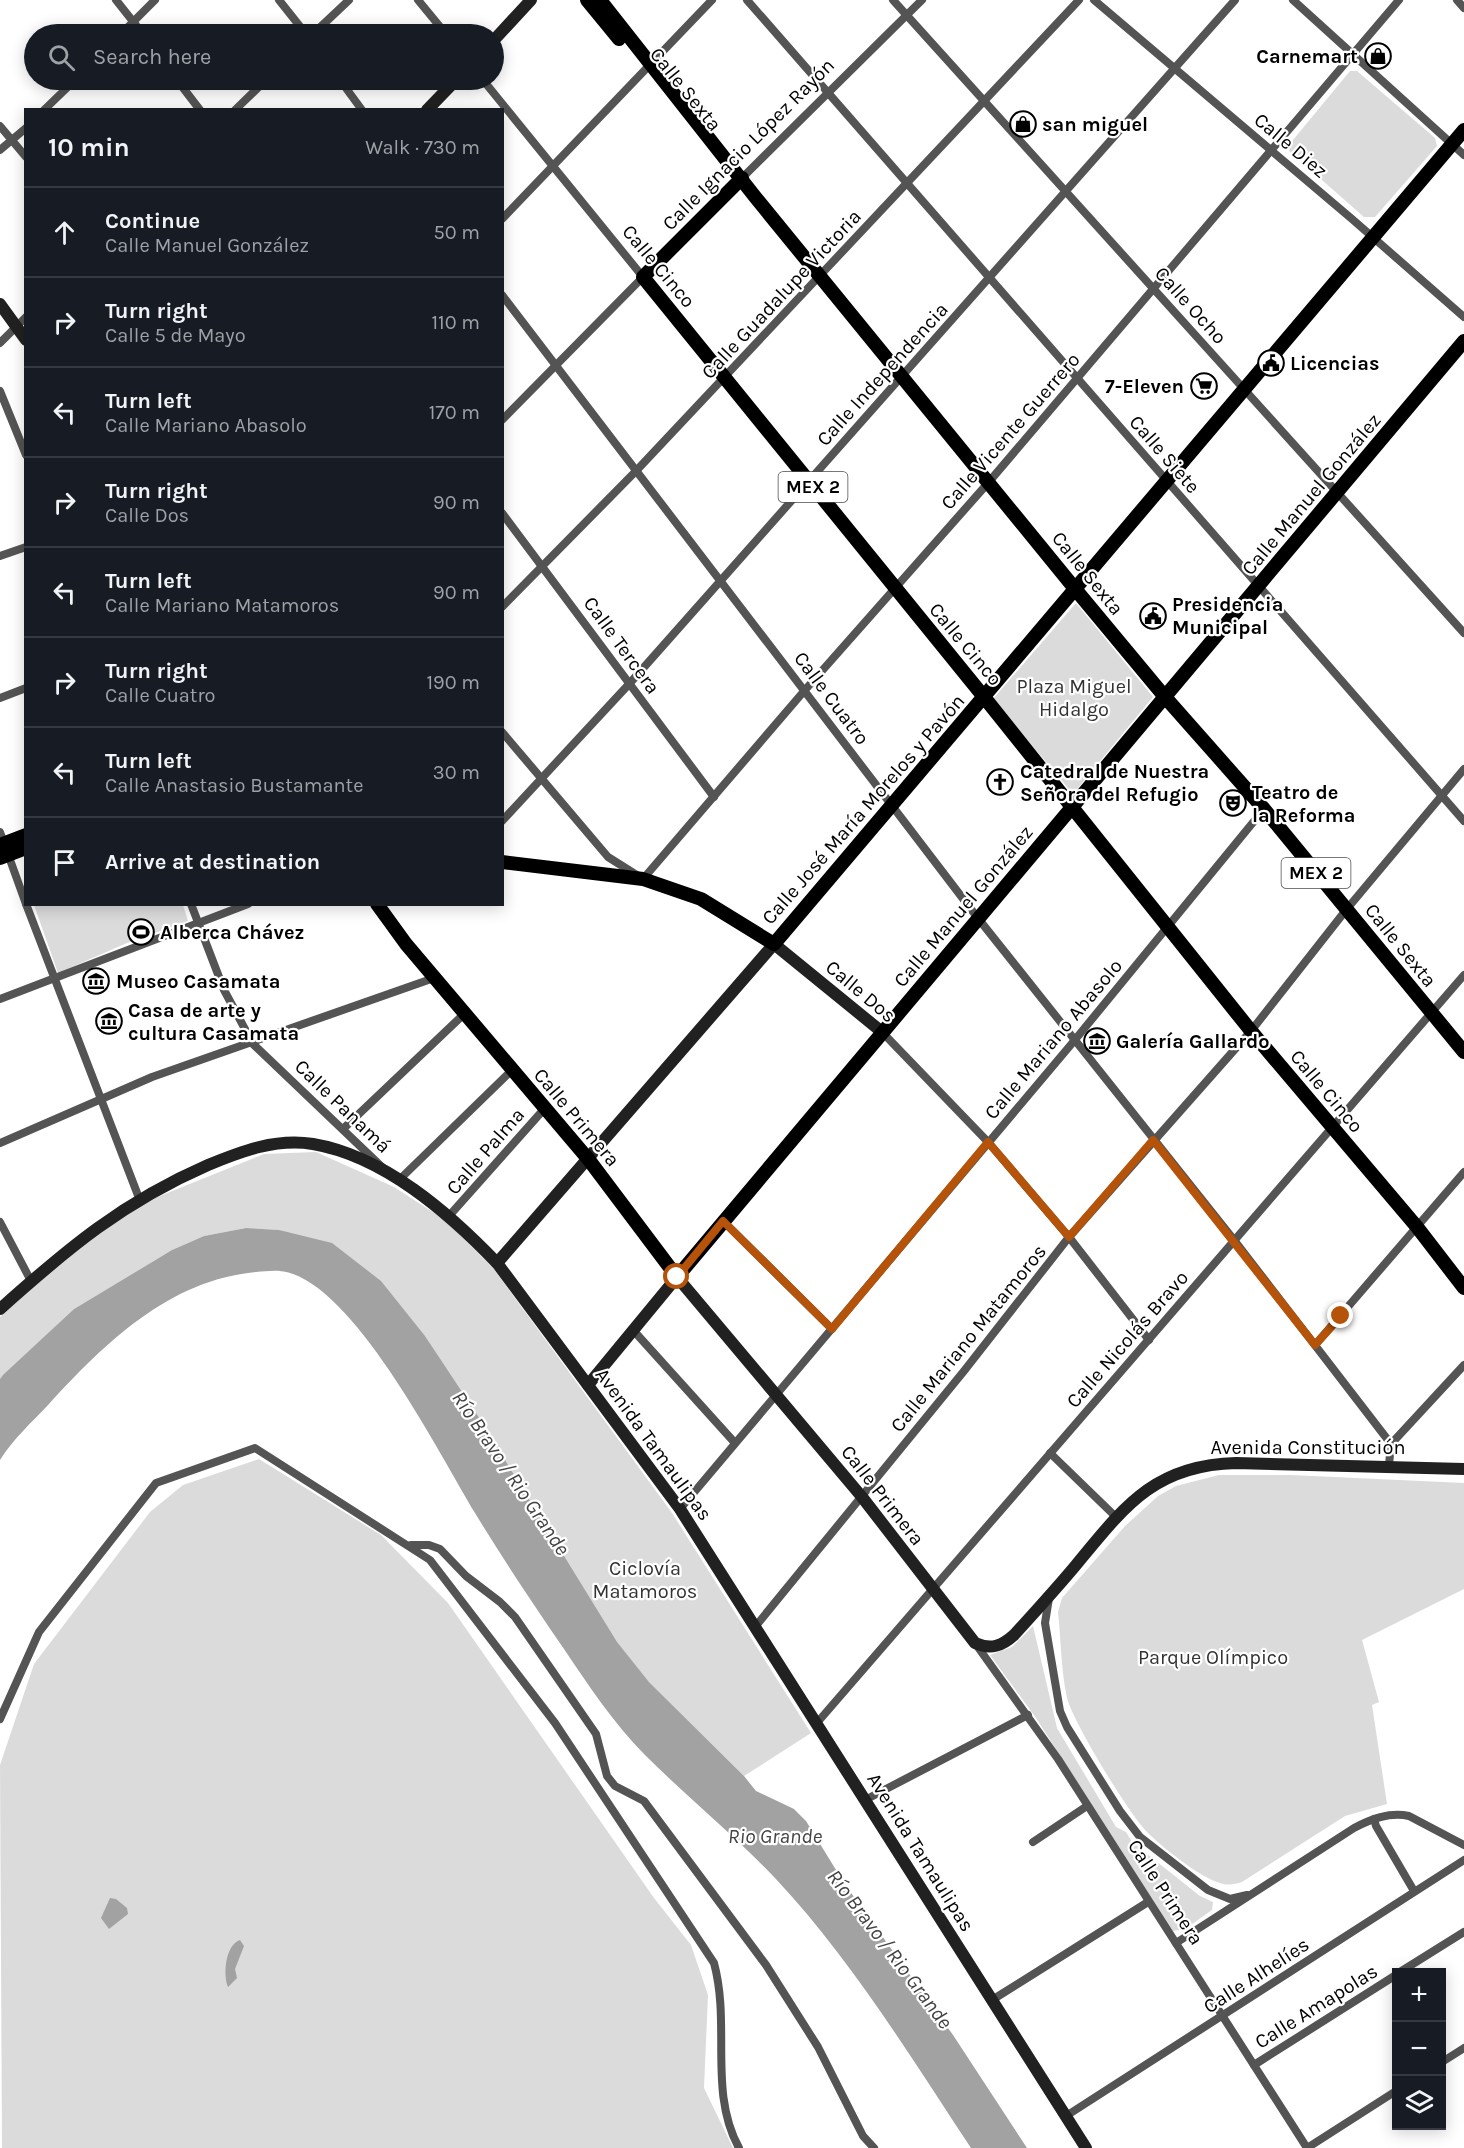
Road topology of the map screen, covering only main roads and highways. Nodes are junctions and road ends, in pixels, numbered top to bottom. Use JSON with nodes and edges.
{"nodes":[{"id":1,"x":587,"y":0,"type":"edge"},
{"id":2,"x":600,"y":0,"type":"edge"},
{"id":3,"x":649,"y":68,"type":"junction"},
{"id":4,"x":1464,"y":130,"type":"edge"},
{"id":5,"x":738,"y":182,"type":"junction"},
{"id":6,"x":643,"y":277,"type":"joint"},
{"id":7,"x":1464,"y":341,"type":"edge"},
{"id":8,"x":1076,"y":590,"type":"junction"},
{"id":9,"x":984,"y":697,"type":"junction"},
{"id":10,"x":1165,"y":697,"type":"junction"},
{"id":11,"x":1072,"y":808,"type":"junction"},
{"id":12,"x":24,"y":836,"type":"edge"},
{"id":13,"x":2,"y":846,"type":"edge"},
{"id":14,"x":24,"y":848,"type":"edge"},
{"id":15,"x":504,"y":862,"type":"edge"},
{"id":16,"x":379,"y":906,"type":"edge"},
{"id":17,"x":774,"y":944,"type":"joint"},
{"id":18,"x":1464,"y":1052,"type":"edge"},
{"id":19,"x":677,"y":1277,"type":"joint"},
{"id":20,"x":1464,"y":1288,"type":"edge"}],
"edges":[{"from":1,"to":3,"type":"main road","name":"Calle Sexta","number":"MEX 2"},
{"from":2,"to":3,"type":"main road","name":"Calle Sexta","number":"MEX 2"},
{"from":3,"to":5,"type":"main road","name":"Calle Sexta","number":"MEX 2"},
{"from":4,"to":8,"type":"main road","name":"Calle José María Morelos y Pavón"},
{"from":5,"to":6,"type":"main road","name":"Calle Ignacio López Rayón"},
{"from":5,"to":8,"type":"main road","name":"Calle Sexta","number":"MEX 2"},
{"from":6,"to":9,"type":"main road","name":"Calle Cinco","number":"MEX 2"},
{"from":7,"to":10,"type":"main road","name":"Calle Manuel González"},
{"from":8,"to":9,"type":"main road","name":"Calle José María Morelos y Pavón"},
{"from":8,"to":10,"type":"main road","name":"Calle Sexta","number":"MEX 2"},
{"from":9,"to":11,"type":"main road","name":"Calle Cinco","number":"MEX 2"},
{"from":9,"to":17,"type":"main road","name":"Calle José María Morelos y Pavón"},
{"from":10,"to":11,"type":"main road","name":"Calle Manuel González"},
{"from":10,"to":18,"type":"main road","name":"Calle Sexta","number":"MEX 2"},
{"from":11,"to":19,"type":"main road","name":"Calle Manuel González"},
{"from":11,"to":20,"type":"main road","name":"Calle Cinco","number":"MEX 2"},
{"from":12,"to":13,"type":"main road"},
{"from":13,"to":14,"type":"main road"},
{"from":15,"to":17,"type":"main road","name":"Calle Dos"},
{"from":16,"to":19,"type":"main road","name":"Calle Primera"}]}
